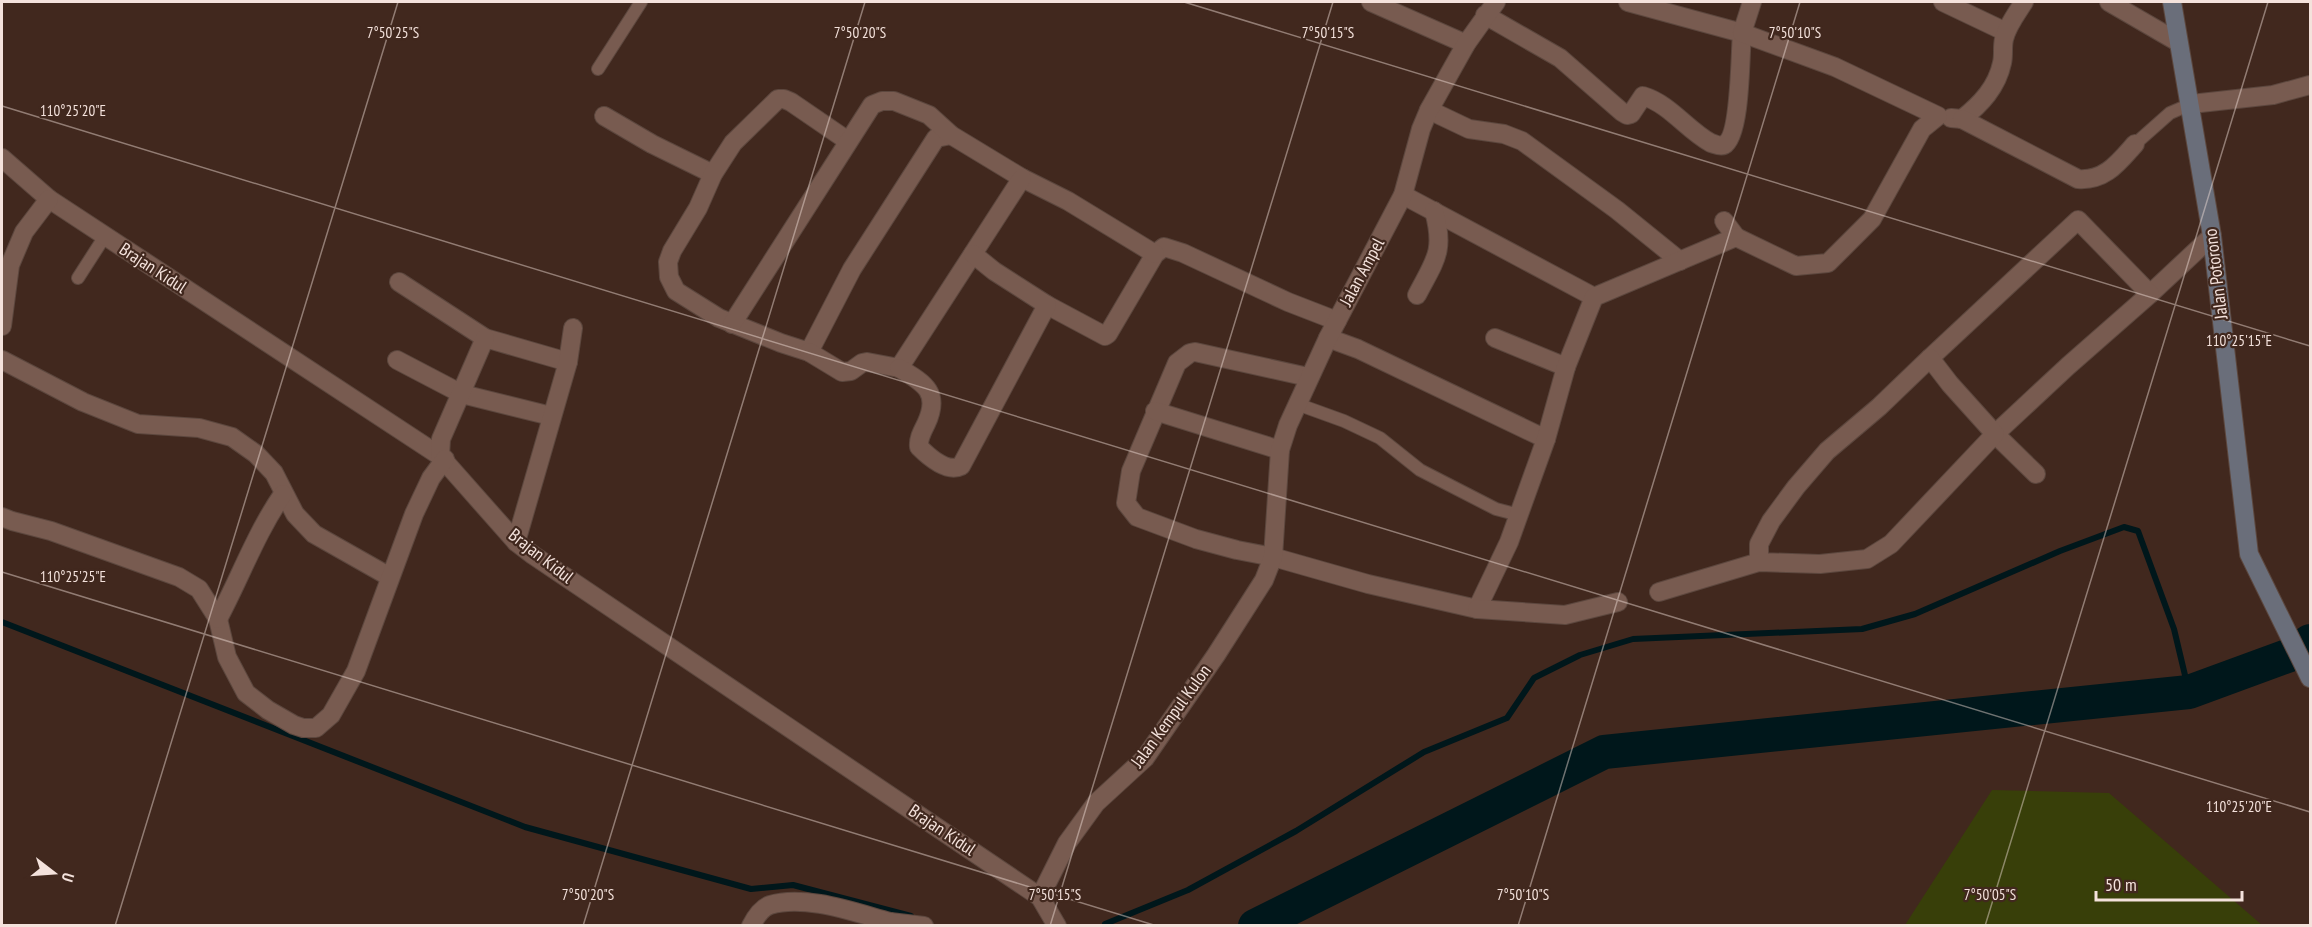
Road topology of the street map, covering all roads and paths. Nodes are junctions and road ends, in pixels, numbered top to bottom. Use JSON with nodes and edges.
{"nodes":[{"id":1,"x":641,"y":2,"type":"edge"},
{"id":2,"x":1371,"y":2,"type":"edge"},
{"id":3,"x":1628,"y":2,"type":"edge"},
{"id":4,"x":1752,"y":2,"type":"edge"},
{"id":5,"x":1942,"y":2,"type":"edge"},
{"id":6,"x":2024,"y":2,"type":"edge"},
{"id":7,"x":2109,"y":2,"type":"edge"},
{"id":8,"x":2172,"y":2,"type":"edge"},
{"id":9,"x":1491,"y":8,"type":"edge"},
{"id":10,"x":2007,"y":32,"type":"junction"},
{"id":11,"x":1742,"y":33,"type":"junction"},
{"id":12,"x":2178,"y":42,"type":"junction"},
{"id":13,"x":1466,"y":44,"type":"junction"},
{"id":14,"x":598,"y":69,"type":"dead end"},
{"id":15,"x":2310,"y":85,"type":"edge"},
{"id":16,"x":2191,"y":104,"type":"junction"},
{"id":17,"x":1429,"y":110,"type":"junction"},
{"id":18,"x":604,"y":116,"type":"dead end"},
{"id":19,"x":1938,"y":116,"type":"junction"},
{"id":20,"x":1962,"y":119,"type":"junction"},
{"id":21,"x":951,"y":135,"type":"junction"},
{"id":22,"x":848,"y":141,"type":"junction"},
{"id":23,"x":2135,"y":144,"type":"joint"},
{"id":24,"x":2,"y":158,"type":"edge"},
{"id":25,"x":713,"y":174,"type":"junction"},
{"id":26,"x":1022,"y":178,"type":"junction"},
{"id":27,"x":1403,"y":195,"type":"junction"},
{"id":28,"x":49,"y":199,"type":"junction"},
{"id":29,"x":1434,"y":211,"type":"junction"},
{"id":30,"x":1724,"y":220,"type":"dead end"},
{"id":31,"x":105,"y":236,"type":"junction"},
{"id":32,"x":2212,"y":236,"type":"junction"},
{"id":33,"x":1736,"y":237,"type":"junction"},
{"id":34,"x":973,"y":254,"type":"junction"},
{"id":35,"x":1155,"y":254,"type":"junction"},
{"id":36,"x":1680,"y":261,"type":"junction"},
{"id":37,"x":78,"y":278,"type":"dead end"},
{"id":38,"x":399,"y":282,"type":"dead end"},
{"id":39,"x":2150,"y":294,"type":"junction"},
{"id":40,"x":1417,"y":296,"type":"dead end"},
{"id":41,"x":1594,"y":297,"type":"junction"},
{"id":42,"x":1047,"y":305,"type":"junction"},
{"id":43,"x":1337,"y":321,"type":"junction"},
{"id":44,"x":732,"y":324,"type":"junction"},
{"id":45,"x":2,"y":326,"type":"edge"},
{"id":46,"x":573,"y":328,"type":"dead end"},
{"id":47,"x":485,"y":338,"type":"junction"},
{"id":48,"x":1328,"y":338,"type":"junction"},
{"id":49,"x":1495,"y":338,"type":"dead end"},
{"id":50,"x":809,"y":352,"type":"junction"},
{"id":51,"x":1930,"y":358,"type":"junction"},
{"id":52,"x":2,"y":360,"type":"edge"},
{"id":53,"x":397,"y":360,"type":"dead end"},
{"id":54,"x":568,"y":362,"type":"junction"},
{"id":55,"x":1566,"y":367,"type":"junction"},
{"id":56,"x":898,"y":368,"type":"junction"},
{"id":57,"x":1308,"y":377,"type":"junction"},
{"id":58,"x":462,"y":394,"type":"junction"},
{"id":59,"x":1297,"y":404,"type":"junction"},
{"id":60,"x":1155,"y":411,"type":"junction"},
{"id":61,"x":551,"y":416,"type":"junction"},
{"id":62,"x":1995,"y":434,"type":"junction"},
{"id":63,"x":1546,"y":439,"type":"junction"},
{"id":64,"x":1280,"y":450,"type":"junction"},
{"id":65,"x":442,"y":458,"type":"junction"},
{"id":66,"x":2036,"y":474,"type":"dead end"},
{"id":67,"x":283,"y":494,"type":"junction"},
{"id":68,"x":1519,"y":515,"type":"junction"},
{"id":69,"x":2,"y":517,"type":"edge"},
{"id":70,"x":516,"y":542,"type":"junction"},
{"id":71,"x":1273,"y":557,"type":"junction"},
{"id":72,"x":1759,"y":562,"type":"junction"},
{"id":73,"x":390,"y":577,"type":"junction"},
{"id":74,"x":1659,"y":592,"type":"dead end"},
{"id":75,"x":1618,"y":602,"type":"dead end"},
{"id":76,"x":1478,"y":609,"type":"junction"},
{"id":77,"x":218,"y":620,"type":"junction"},
{"id":78,"x":2310,"y":676,"type":"edge"},
{"id":79,"x":1040,"y":897,"type":"junction"},
{"id":80,"x":889,"y":924,"type":"edge"},
{"id":81,"x":751,"y":926,"type":"edge"},
{"id":82,"x":924,"y":926,"type":"edge"},
{"id":83,"x":1057,"y":926,"type":"edge"}],
"edges":[{"from":1,"to":14,"type":"lane"},
{"from":2,"to":13,"type":"street"},
{"from":3,"to":11,"type":"street"},
{"from":4,"to":11,"type":"street"},
{"from":5,"to":10,"type":"street"},
{"from":6,"to":10,"type":"street"},
{"from":7,"to":12,"type":"street"},
{"from":8,"to":12,"type":"street","name":"Jalan Potorono"},
{"from":9,"to":11,"type":"street"},
{"from":9,"to":13,"type":"street","name":"Jalan Ampel"},
{"from":10,"to":20,"type":"street"},
{"from":11,"to":19,"type":"street"},
{"from":12,"to":16,"type":"street","name":"Jalan Potorono"},
{"from":13,"to":17,"type":"street","name":"Jalan Ampel"},
{"from":15,"to":16,"type":"street"},
{"from":16,"to":23,"type":"lane"},
{"from":16,"to":32,"type":"street","name":"Jalan Potorono"},
{"from":17,"to":27,"type":"street","name":"Jalan Ampel"},
{"from":17,"to":36,"type":"street"},
{"from":18,"to":25,"type":"street"},
{"from":19,"to":20,"type":"street"},
{"from":19,"to":33,"type":"street"},
{"from":20,"to":23,"type":"street"},
{"from":21,"to":22,"type":"street"},
{"from":21,"to":26,"type":"street"},
{"from":21,"to":50,"type":"street"},
{"from":22,"to":25,"type":"street"},
{"from":22,"to":44,"type":"street"},
{"from":24,"to":28,"type":"street","name":"Brajan Kidul"},
{"from":25,"to":44,"type":"street"},
{"from":26,"to":34,"type":"street"},
{"from":26,"to":35,"type":"street"},
{"from":27,"to":29,"type":"street"},
{"from":27,"to":43,"type":"street","name":"Jalan Ampel"},
{"from":28,"to":31,"type":"street","name":"Brajan Kidul"},
{"from":28,"to":45,"type":"street"},
{"from":29,"to":40,"type":"street"},
{"from":29,"to":41,"type":"street"},
{"from":30,"to":33,"type":"street"},
{"from":31,"to":37,"type":"lane"},
{"from":31,"to":65,"type":"street","name":"Brajan Kidul"},
{"from":32,"to":39,"type":"street"},
{"from":32,"to":78,"type":"street","name":"Jalan Potorono"},
{"from":33,"to":36,"type":"street"},
{"from":34,"to":42,"type":"street"},
{"from":34,"to":56,"type":"street"},
{"from":35,"to":42,"type":"street"},
{"from":35,"to":43,"type":"street"},
{"from":36,"to":41,"type":"street"},
{"from":38,"to":47,"type":"street"},
{"from":39,"to":51,"type":"street"},
{"from":39,"to":62,"type":"street"},
{"from":41,"to":55,"type":"street"},
{"from":42,"to":56,"type":"street"},
{"from":43,"to":48,"type":"street","name":"Jalan Ampel"},
{"from":44,"to":50,"type":"street"},
{"from":46,"to":54,"type":"street"},
{"from":47,"to":54,"type":"street"},
{"from":47,"to":58,"type":"street"},
{"from":48,"to":57,"type":"street","name":"Jalan Ampel"},
{"from":48,"to":63,"type":"street"},
{"from":49,"to":55,"type":"street"},
{"from":50,"to":56,"type":"street"},
{"from":51,"to":62,"type":"street"},
{"from":51,"to":72,"type":"street"},
{"from":52,"to":67,"type":"street"},
{"from":53,"to":58,"type":"street"},
{"from":54,"to":61,"type":"street"},
{"from":55,"to":63,"type":"street"},
{"from":57,"to":59,"type":"street","name":"Jalan Ampel"},
{"from":57,"to":60,"type":"street"},
{"from":58,"to":61,"type":"street"},
{"from":58,"to":65,"type":"street"},
{"from":59,"to":64,"type":"street","name":"Jalan Ampel"},
{"from":59,"to":68,"type":"lane"},
{"from":60,"to":64,"type":"street"},
{"from":60,"to":71,"type":"street"},
{"from":61,"to":70,"type":"street"},
{"from":62,"to":66,"type":"street"},
{"from":62,"to":72,"type":"street"},
{"from":63,"to":68,"type":"street"},
{"from":64,"to":71,"type":"street","name":"Jalan Ampel"},
{"from":65,"to":70,"type":"street","name":"Brajan Kidul"},
{"from":65,"to":73,"type":"street"},
{"from":67,"to":73,"type":"street"},
{"from":67,"to":77,"type":"street"},
{"from":68,"to":76,"type":"street"},
{"from":69,"to":77,"type":"street"},
{"from":70,"to":79,"type":"street","name":"Brajan Kidul"},
{"from":71,"to":76,"type":"street"},
{"from":71,"to":79,"type":"street","name":"Jalan Kempul Kulon"},
{"from":72,"to":74,"type":"street"},
{"from":73,"to":77,"type":"street"},
{"from":75,"to":76,"type":"street"},
{"from":79,"to":83,"type":"street","name":"Brajan Kidul"},
{"from":80,"to":81,"type":"street"},
{"from":80,"to":82,"type":"street"}]}
